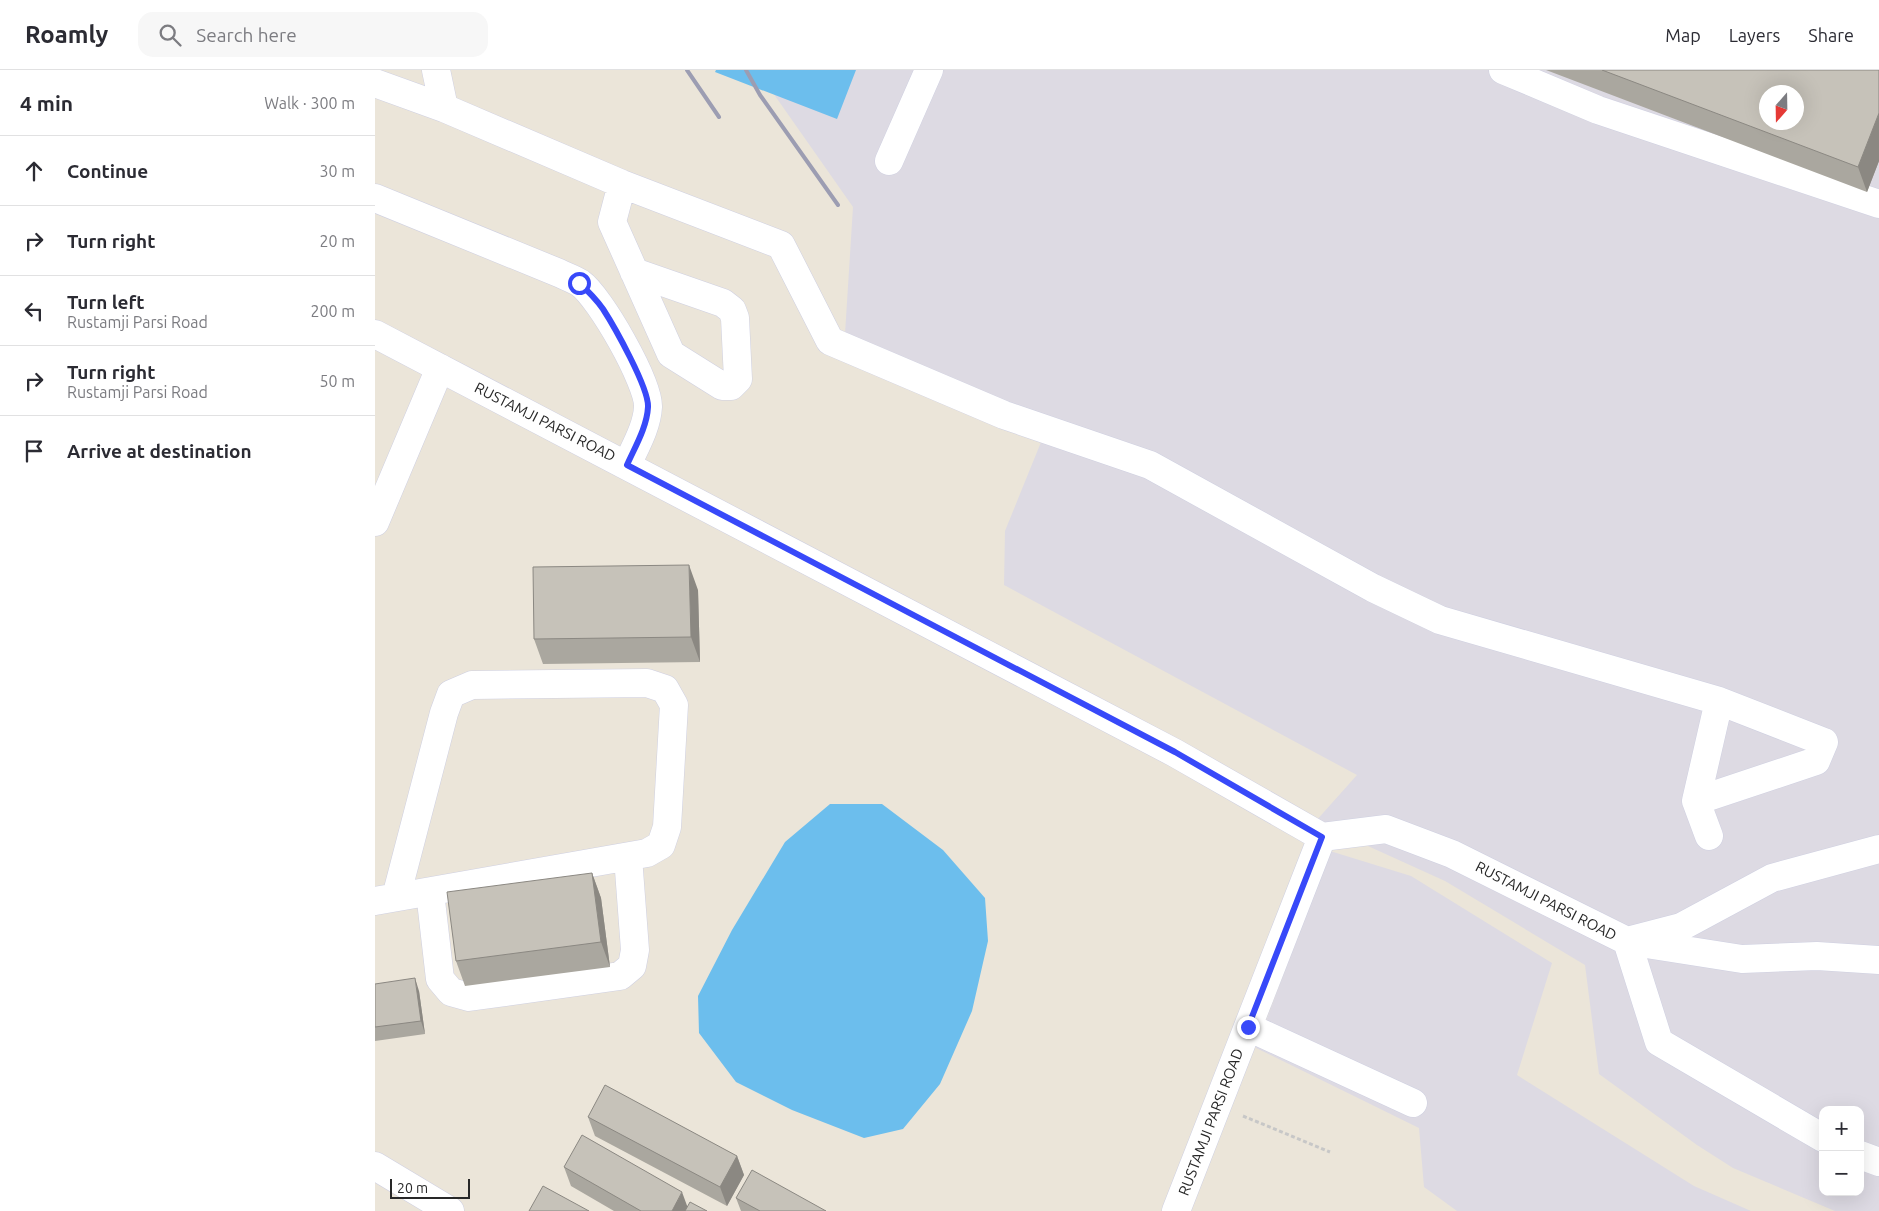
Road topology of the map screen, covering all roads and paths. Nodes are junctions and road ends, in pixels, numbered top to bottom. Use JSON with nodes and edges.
{"nodes":[{"id":1,"x":436,"y":70,"type":"edge"},
{"id":2,"x":929,"y":70,"type":"edge"},
{"id":3,"x":1503,"y":70,"type":"edge"},
{"id":4,"x":375,"y":84,"type":"edge"},
{"id":5,"x":444,"y":108,"type":"junction"},
{"id":6,"x":889,"y":162,"type":"dead end"},
{"id":7,"x":621,"y":184,"type":"junction"},
{"id":8,"x":375,"y":198,"type":"edge"},
{"id":9,"x":1879,"y":204,"type":"edge"},
{"id":10,"x":634,"y":272,"type":"dead end"},
{"id":11,"x":375,"y":334,"type":"edge"},
{"id":12,"x":440,"y":368,"type":"junction"},
{"id":13,"x":627,"y":465,"type":"junction"},
{"id":14,"x":375,"y":522,"type":"edge"},
{"id":15,"x":1719,"y":701,"type":"junction"},
{"id":16,"x":1696,"y":801,"type":"junction"},
{"id":17,"x":1709,"y":836,"type":"dead end"},
{"id":18,"x":1322,"y":837,"type":"junction"},
{"id":19,"x":1879,"y":849,"type":"edge"},
{"id":20,"x":628,"y":857,"type":"junction"},
{"id":21,"x":430,"y":892,"type":"junction"},
{"id":22,"x":386,"y":899,"type":"edge"},
{"id":23,"x":1627,"y":941,"type":"junction"},
{"id":24,"x":1879,"y":960,"type":"edge"},
{"id":25,"x":1248,"y":1027,"type":"junction"},
{"id":26,"x":1413,"y":1103,"type":"dead end"},
{"id":27,"x":1217,"y":1105,"type":"junction"},
{"id":28,"x":1819,"y":1136,"type":"edge"},
{"id":29,"x":1330,"y":1152,"type":"dead end"},
{"id":30,"x":1864,"y":1156,"type":"edge"},
{"id":31,"x":1879,"y":1162,"type":"edge"},
{"id":32,"x":375,"y":1166,"type":"edge"},
{"id":33,"x":445,"y":1210,"type":"edge"},
{"id":34,"x":1176,"y":1211,"type":"edge"}],
"edges":[{"from":1,"to":5,"type":"street"},
{"from":2,"to":6,"type":"street"},
{"from":3,"to":9,"type":"street"},
{"from":4,"to":5,"type":"street"},
{"from":5,"to":7,"type":"street"},
{"from":7,"to":10,"type":"street"},
{"from":7,"to":15,"type":"street"},
{"from":8,"to":13,"type":"street"},
{"from":11,"to":12,"type":"street","name":"RUSTAMJI PARSI ROAD"},
{"from":12,"to":13,"type":"street","name":"RUSTAMJI PARSI ROAD"},
{"from":12,"to":14,"type":"street"},
{"from":13,"to":18,"type":"street","name":"RUSTAMJI PARSI ROAD"},
{"from":15,"to":16,"type":"street"},
{"from":15,"to":16,"type":"street"},
{"from":16,"to":17,"type":"street"},
{"from":18,"to":23,"type":"street","name":"RUSTAMJI PARSI ROAD"},
{"from":18,"to":25,"type":"street","name":"RUSTAMJI PARSI ROAD"},
{"from":19,"to":23,"type":"street","name":"RUSTAMJI PARSI ROAD"},
{"from":20,"to":21,"type":"street"},
{"from":20,"to":21,"type":"street"},
{"from":20,"to":22,"type":"street"},
{"from":21,"to":22,"type":"street"},
{"from":23,"to":24,"type":"street"},
{"from":23,"to":28,"type":"street"},
{"from":25,"to":26,"type":"street"},
{"from":25,"to":27,"type":"street","name":"RUSTAMJI PARSI ROAD"},
{"from":27,"to":29,"type":"path"},
{"from":27,"to":34,"type":"street","name":"RUSTAMJI PARSI ROAD"},
{"from":30,"to":31,"type":"street"},
{"from":32,"to":33,"type":"street"}]}
